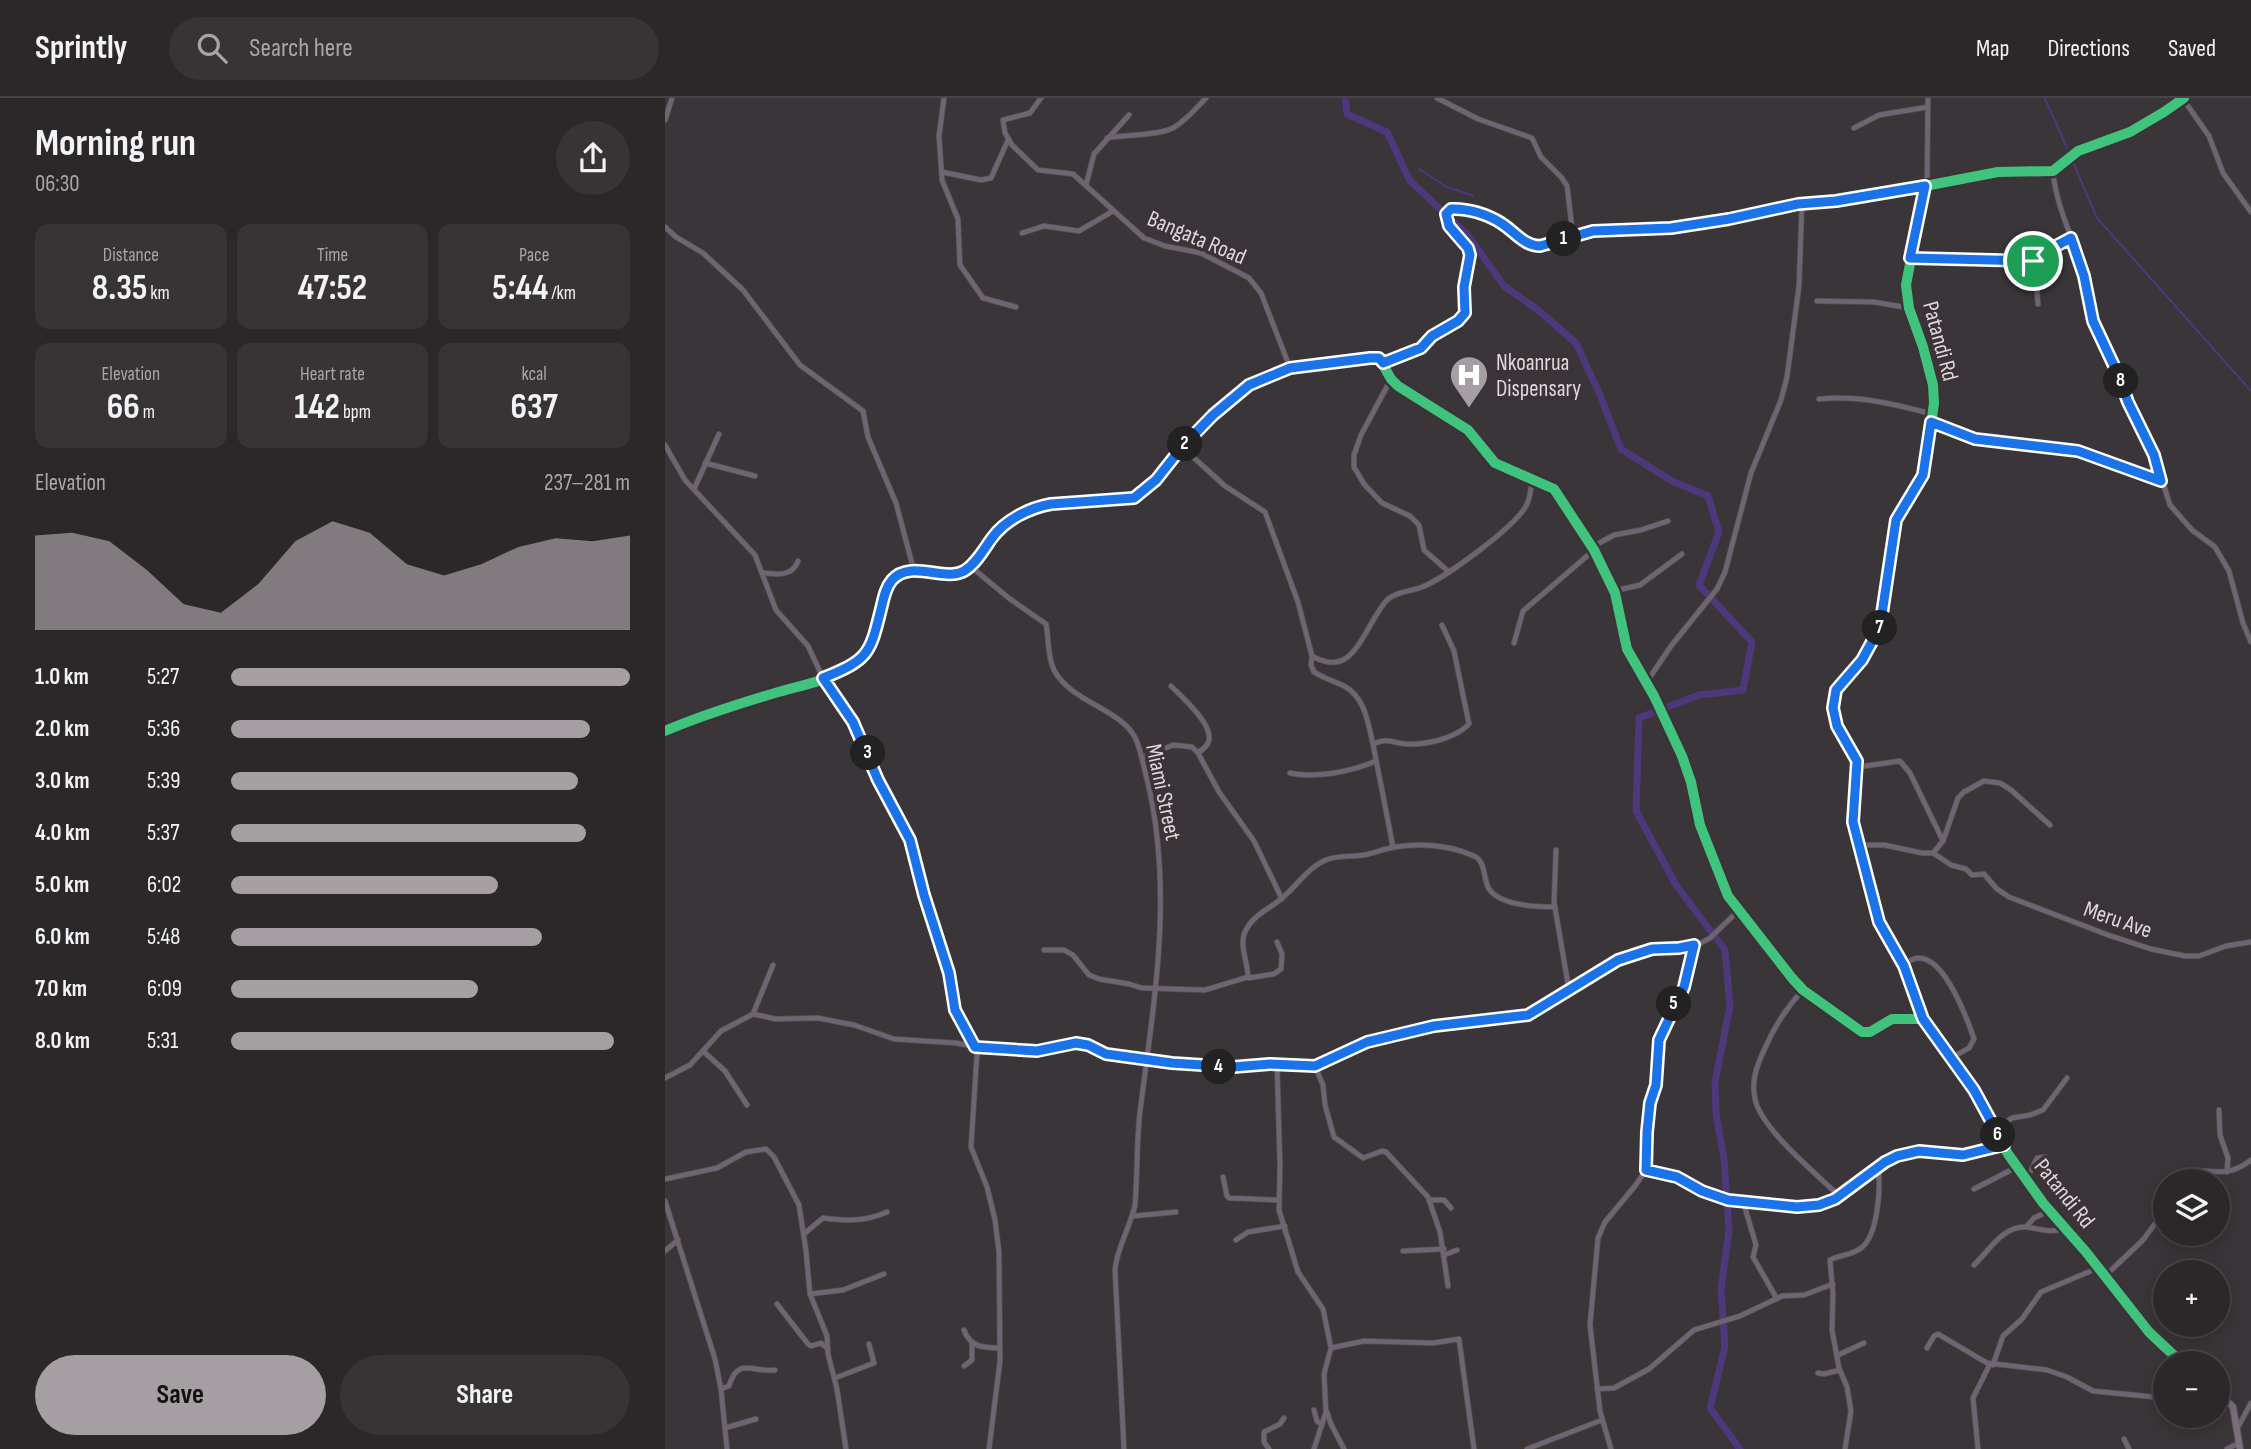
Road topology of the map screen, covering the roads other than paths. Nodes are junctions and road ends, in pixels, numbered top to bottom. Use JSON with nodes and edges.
{"nodes":[{"id":1,"x":672,"y":98,"type":"edge"},
{"id":2,"x":944,"y":98,"type":"edge"},
{"id":3,"x":1041,"y":98,"type":"edge"},
{"id":4,"x":1206,"y":98,"type":"edge"},
{"id":5,"x":1437,"y":98,"type":"edge"},
{"id":6,"x":1929,"y":98,"type":"edge"},
{"id":7,"x":2183,"y":98,"type":"edge"},
{"id":8,"x":1928,"y":107,"type":"junction"},
{"id":9,"x":1129,"y":114,"type":"dead end"},
{"id":10,"x":665,"y":120,"type":"edge"},
{"id":11,"x":1854,"y":128,"type":"dead end"},
{"id":12,"x":1107,"y":138,"type":"junction"},
{"id":13,"x":1008,"y":139,"type":"junction"},
{"id":14,"x":2053,"y":171,"type":"junction"},
{"id":15,"x":942,"y":172,"type":"junction"},
{"id":16,"x":1926,"y":185,"type":"junction"},
{"id":17,"x":1085,"y":186,"type":"junction"},
{"id":18,"x":1802,"y":203,"type":"junction"},
{"id":19,"x":1113,"y":211,"type":"junction"},
{"id":20,"x":2251,"y":212,"type":"edge"},
{"id":21,"x":665,"y":227,"type":"edge"},
{"id":22,"x":1022,"y":233,"type":"dead end"},
{"id":23,"x":1573,"y":236,"type":"junction"},
{"id":24,"x":2071,"y":238,"type":"junction"},
{"id":25,"x":1910,"y":258,"type":"junction"},
{"id":26,"x":2033,"y":261,"type":"junction"},
{"id":27,"x":1817,"y":301,"type":"dead end"},
{"id":28,"x":2038,"y":304,"type":"dead end"},
{"id":29,"x":1016,"y":307,"type":"dead end"},
{"id":30,"x":1909,"y":307,"type":"junction"},
{"id":31,"x":1383,"y":363,"type":"junction"},
{"id":32,"x":1290,"y":368,"type":"junction"},
{"id":33,"x":1391,"y":379,"type":"junction"},
{"id":34,"x":1819,"y":399,"type":"dead end"},
{"id":35,"x":1931,"y":418,"type":"junction"},
{"id":36,"x":719,"y":435,"type":"dead end"},
{"id":37,"x":665,"y":445,"type":"edge"},
{"id":38,"x":1182,"y":447,"type":"junction"},
{"id":39,"x":705,"y":463,"type":"junction"},
{"id":40,"x":754,"y":475,"type":"dead end"},
{"id":41,"x":1532,"y":478,"type":"junction"},
{"id":42,"x":2161,"y":481,"type":"junction"},
{"id":43,"x":694,"y":489,"type":"junction"},
{"id":44,"x":1668,"y":521,"type":"dead end"},
{"id":45,"x":1593,"y":548,"type":"junction"},
{"id":46,"x":1682,"y":554,"type":"dead end"},
{"id":47,"x":798,"y":561,"type":"dead end"},
{"id":48,"x":970,"y":566,"type":"junction"},
{"id":49,"x":914,"y":571,"type":"junction"},
{"id":50,"x":1448,"y":572,"type":"junction"},
{"id":51,"x":764,"y":573,"type":"junction"},
{"id":52,"x":1614,"y":591,"type":"junction"},
{"id":53,"x":1442,"y":625,"type":"dead end"},
{"id":54,"x":2251,"y":642,"type":"edge"},
{"id":55,"x":1514,"y":643,"type":"dead end"},
{"id":56,"x":1312,"y":656,"type":"junction"},
{"id":57,"x":823,"y":678,"type":"junction"},
{"id":58,"x":1646,"y":683,"type":"junction"},
{"id":59,"x":1171,"y":686,"type":"dead end"},
{"id":60,"x":665,"y":731,"type":"edge"},
{"id":61,"x":1373,"y":744,"type":"junction"},
{"id":62,"x":1198,"y":753,"type":"junction"},
{"id":63,"x":1142,"y":758,"type":"junction"},
{"id":64,"x":1376,"y":761,"type":"junction"},
{"id":65,"x":1858,"y":767,"type":"junction"},
{"id":66,"x":1290,"y":773,"type":"dead end"},
{"id":67,"x":2050,"y":825,"type":"dead end"},
{"id":68,"x":1943,"y":842,"type":"junction"},
{"id":69,"x":1859,"y":845,"type":"junction"},
{"id":70,"x":1393,"y":847,"type":"junction"},
{"id":71,"x":1556,"y":850,"type":"dead end"},
{"id":72,"x":1933,"y":853,"type":"junction"},
{"id":73,"x":1282,"y":899,"type":"junction"},
{"id":74,"x":1555,"y":906,"type":"junction"},
{"id":75,"x":1738,"y":911,"type":"junction"},
{"id":76,"x":1277,"y":942,"type":"dead end"},
{"id":77,"x":2251,"y":942,"type":"edge"},
{"id":78,"x":1694,"y":945,"type":"junction"},
{"id":79,"x":1044,"y":950,"type":"dead end"},
{"id":80,"x":1903,"y":964,"type":"junction"},
{"id":81,"x":773,"y":965,"type":"dead end"},
{"id":82,"x":1248,"y":978,"type":"junction"},
{"id":83,"x":1156,"y":989,"type":"junction"},
{"id":84,"x":1569,"y":990,"type":"junction"},
{"id":85,"x":1803,"y":990,"type":"junction"},
{"id":86,"x":753,"y":1014,"type":"junction"},
{"id":87,"x":1923,"y":1019,"type":"junction"},
{"id":88,"x":975,"y":1047,"type":"junction"},
{"id":89,"x":703,"y":1051,"type":"junction"},
{"id":90,"x":1951,"y":1058,"type":"junction"},
{"id":91,"x":1147,"y":1060,"type":"junction"},
{"id":92,"x":1277,"y":1064,"type":"junction"},
{"id":93,"x":1315,"y":1066,"type":"junction"},
{"id":94,"x":665,"y":1078,"type":"edge"},
{"id":95,"x":2067,"y":1078,"type":"dead end"},
{"id":96,"x":747,"y":1105,"type":"dead end"},
{"id":97,"x":2219,"y":1110,"type":"dead end"},
{"id":98,"x":1995,"y":1129,"type":"junction"},
{"id":99,"x":2004,"y":1145,"type":"junction"},
{"id":100,"x":2046,"y":1157,"type":"dead end"},
{"id":101,"x":2251,"y":1160,"type":"edge"},
{"id":102,"x":2017,"y":1167,"type":"junction"},
{"id":103,"x":1878,"y":1168,"type":"junction"},
{"id":104,"x":2227,"y":1169,"type":"edge"},
{"id":105,"x":1646,"y":1170,"type":"junction"},
{"id":106,"x":2230,"y":1171,"type":"edge"},
{"id":107,"x":1223,"y":1177,"type":"dead end"},
{"id":108,"x":2023,"y":1177,"type":"junction"},
{"id":109,"x":665,"y":1179,"type":"edge"},
{"id":110,"x":1974,"y":1189,"type":"dead end"},
{"id":111,"x":1839,"y":1196,"type":"junction"},
{"id":112,"x":1279,"y":1200,"type":"junction"},
{"id":113,"x":1429,"y":1200,"type":"junction"},
{"id":114,"x":665,"y":1201,"type":"edge"},
{"id":115,"x":1743,"y":1201,"type":"junction"},
{"id":116,"x":1451,"y":1208,"type":"dead end"},
{"id":117,"x":2049,"y":1211,"type":"junction"},
{"id":118,"x":887,"y":1212,"type":"dead end"},
{"id":119,"x":1176,"y":1212,"type":"dead end"},
{"id":120,"x":1133,"y":1216,"type":"junction"},
{"id":121,"x":1285,"y":1226,"type":"junction"},
{"id":122,"x":2153,"y":1226,"type":"edge"},
{"id":123,"x":2026,"y":1227,"type":"junction"},
{"id":124,"x":2064,"y":1228,"type":"junction"},
{"id":125,"x":804,"y":1234,"type":"junction"},
{"id":126,"x":678,"y":1240,"type":"junction"},
{"id":127,"x":1236,"y":1241,"type":"dead end"},
{"id":128,"x":1457,"y":1250,"type":"dead end"},
{"id":129,"x":665,"y":1251,"type":"edge"},
{"id":130,"x":1403,"y":1251,"type":"dead end"},
{"id":131,"x":1444,"y":1252,"type":"junction"},
{"id":132,"x":1974,"y":1265,"type":"dead end"},
{"id":133,"x":2098,"y":1268,"type":"junction"},
{"id":134,"x":884,"y":1274,"type":"dead end"},
{"id":135,"x":2105,"y":1277,"type":"junction"},
{"id":136,"x":1833,"y":1284,"type":"junction"},
{"id":137,"x":1448,"y":1286,"type":"dead end"},
{"id":138,"x":810,"y":1294,"type":"junction"},
{"id":139,"x":1777,"y":1299,"type":"junction"},
{"id":140,"x":777,"y":1304,"type":"dead end"},
{"id":141,"x":964,"y":1330,"type":"dead end"},
{"id":142,"x":972,"y":1343,"type":"junction"},
{"id":143,"x":1864,"y":1343,"type":"dead end"},
{"id":144,"x":869,"y":1344,"type":"dead end"},
{"id":145,"x":1000,"y":1348,"type":"junction"},
{"id":146,"x":1331,"y":1348,"type":"junction"},
{"id":147,"x":1927,"y":1348,"type":"dead end"},
{"id":148,"x":828,"y":1349,"type":"junction"},
{"id":149,"x":2169,"y":1351,"type":"edge"},
{"id":150,"x":1837,"y":1355,"type":"junction"},
{"id":151,"x":1992,"y":1365,"type":"junction"},
{"id":152,"x":964,"y":1366,"type":"dead end"},
{"id":153,"x":775,"y":1370,"type":"dead end"},
{"id":154,"x":1840,"y":1370,"type":"junction"},
{"id":155,"x":1818,"y":1373,"type":"dead end"},
{"id":156,"x":835,"y":1378,"type":"junction"},
{"id":157,"x":1843,"y":1378,"type":"junction"},
{"id":158,"x":1843,"y":1387,"type":"dead end"},
{"id":159,"x":721,"y":1389,"type":"junction"},
{"id":160,"x":1597,"y":1389,"type":"junction"},
{"id":161,"x":2153,"y":1397,"type":"edge"},
{"id":162,"x":2230,"y":1403,"type":"edge"},
{"id":163,"x":2251,"y":1403,"type":"edge"},
{"id":164,"x":1326,"y":1407,"type":"junction"},
{"id":165,"x":1314,"y":1410,"type":"dead end"},
{"id":166,"x":1284,"y":1418,"type":"dead end"},
{"id":167,"x":756,"y":1419,"type":"dead end"},
{"id":168,"x":1602,"y":1420,"type":"junction"},
{"id":169,"x":1322,"y":1425,"type":"junction"},
{"id":170,"x":2238,"y":1427,"type":"junction"},
{"id":171,"x":725,"y":1428,"type":"junction"},
{"id":172,"x":2125,"y":1439,"type":"dead end"},
{"id":173,"x":2240,"y":1446,"type":"edge"},
{"id":174,"x":727,"y":1449,"type":"edge"},
{"id":175,"x":846,"y":1449,"type":"edge"},
{"id":176,"x":989,"y":1449,"type":"edge"},
{"id":177,"x":1125,"y":1449,"type":"edge"},
{"id":178,"x":1269,"y":1449,"type":"edge"},
{"id":179,"x":1314,"y":1449,"type":"edge"},
{"id":180,"x":1344,"y":1449,"type":"edge"},
{"id":181,"x":1474,"y":1449,"type":"edge"},
{"id":182,"x":1527,"y":1449,"type":"edge"},
{"id":183,"x":1611,"y":1449,"type":"edge"},
{"id":184,"x":1846,"y":1449,"type":"edge"},
{"id":185,"x":1978,"y":1449,"type":"edge"},
{"id":186,"x":2129,"y":1449,"type":"edge"},
{"id":187,"x":2227,"y":1449,"type":"edge"}],
"edges":[{"from":1,"to":10,"type":"street"},
{"from":2,"to":15,"type":"street"},
{"from":3,"to":13,"type":"street"},
{"from":4,"to":12,"type":"street"},
{"from":5,"to":23,"type":"street"},
{"from":6,"to":8,"type":"street"},
{"from":7,"to":14,"type":"street"},
{"from":7,"to":20,"type":"street"},
{"from":8,"to":11,"type":"street"},
{"from":8,"to":16,"type":"street"},
{"from":9,"to":12,"type":"street"},
{"from":12,"to":17,"type":"street"},
{"from":13,"to":15,"type":"street"},
{"from":13,"to":17,"type":"street","name":"Bangata Road"},
{"from":14,"to":16,"type":"street"},
{"from":14,"to":24,"type":"street"},
{"from":15,"to":29,"type":"street"},
{"from":16,"to":18,"type":"street"},
{"from":16,"to":25,"type":"street","name":"Patandi Rd"},
{"from":17,"to":19,"type":"street","name":"Bangata Road"},
{"from":18,"to":23,"type":"street"},
{"from":18,"to":58,"type":"street"},
{"from":19,"to":22,"type":"street"},
{"from":19,"to":32,"type":"street","name":"Bangata Road"},
{"from":21,"to":49,"type":"street"},
{"from":23,"to":31,"type":"street"},
{"from":24,"to":26,"type":"street"},
{"from":24,"to":42,"type":"street"},
{"from":25,"to":26,"type":"street"},
{"from":25,"to":30,"type":"street","name":"Patandi Rd"},
{"from":26,"to":28,"type":"street"},
{"from":27,"to":30,"type":"street"},
{"from":30,"to":35,"type":"street","name":"Patandi Rd"},
{"from":31,"to":32,"type":"street"},
{"from":31,"to":33,"type":"street"},
{"from":32,"to":38,"type":"street"},
{"from":33,"to":41,"type":"street"},
{"from":33,"to":50,"type":"street"},
{"from":34,"to":35,"type":"street"},
{"from":35,"to":42,"type":"street"},
{"from":35,"to":65,"type":"street","name":"Patandi Rd"},
{"from":36,"to":39,"type":"street"},
{"from":37,"to":43,"type":"street"},
{"from":38,"to":48,"type":"street"},
{"from":38,"to":56,"type":"street"},
{"from":39,"to":40,"type":"street"},
{"from":39,"to":43,"type":"street"},
{"from":41,"to":45,"type":"street"},
{"from":41,"to":50,"type":"street"},
{"from":42,"to":54,"type":"street"},
{"from":43,"to":51,"type":"street"},
{"from":44,"to":45,"type":"street"},
{"from":45,"to":52,"type":"street"},
{"from":45,"to":55,"type":"street"},
{"from":46,"to":52,"type":"street"},
{"from":47,"to":51,"type":"street"},
{"from":48,"to":49,"type":"street"},
{"from":48,"to":63,"type":"street","name":"Miami Street"},
{"from":49,"to":57,"type":"street"},
{"from":50,"to":56,"type":"street"},
{"from":51,"to":57,"type":"street"},
{"from":52,"to":58,"type":"street"},
{"from":53,"to":61,"type":"street"},
{"from":56,"to":61,"type":"street"},
{"from":57,"to":60,"type":"street"},
{"from":57,"to":88,"type":"street"},
{"from":58,"to":75,"type":"street"},
{"from":59,"to":62,"type":"street"},
{"from":61,"to":64,"type":"street"},
{"from":62,"to":63,"type":"street"},
{"from":62,"to":73,"type":"street"},
{"from":63,"to":83,"type":"street","name":"Miami Street"},
{"from":64,"to":66,"type":"street"},
{"from":64,"to":70,"type":"street"},
{"from":65,"to":68,"type":"street"},
{"from":65,"to":69,"type":"street","name":"Patandi Rd"},
{"from":67,"to":68,"type":"street"},
{"from":68,"to":72,"type":"street"},
{"from":69,"to":72,"type":"street"},
{"from":69,"to":80,"type":"street","name":"Patandi Rd"},
{"from":70,"to":73,"type":"street"},
{"from":70,"to":74,"type":"street"},
{"from":71,"to":74,"type":"street"},
{"from":72,"to":77,"type":"street","name":"Meru Ave"},
{"from":73,"to":82,"type":"street"},
{"from":74,"to":84,"type":"street"},
{"from":75,"to":78,"type":"street"},
{"from":75,"to":85,"type":"street"},
{"from":76,"to":82,"type":"street"},
{"from":78,"to":84,"type":"street"},
{"from":78,"to":105,"type":"street"},
{"from":79,"to":83,"type":"street"},
{"from":80,"to":87,"type":"street","name":"Patandi Rd"},
{"from":80,"to":90,"type":"street"},
{"from":81,"to":86,"type":"street"},
{"from":82,"to":83,"type":"street"},
{"from":83,"to":91,"type":"street","name":"Miami Street"},
{"from":84,"to":93,"type":"street"},
{"from":85,"to":87,"type":"street"},
{"from":85,"to":111,"type":"street"},
{"from":86,"to":88,"type":"street"},
{"from":86,"to":89,"type":"street"},
{"from":87,"to":90,"type":"street","name":"Patandi Rd"},
{"from":88,"to":91,"type":"street"},
{"from":88,"to":145,"type":"street"},
{"from":89,"to":94,"type":"street"},
{"from":89,"to":96,"type":"street"},
{"from":90,"to":98,"type":"street","name":"Patandi Rd"},
{"from":91,"to":92,"type":"street"},
{"from":91,"to":120,"type":"street","name":"Miami Street"},
{"from":92,"to":93,"type":"street"},
{"from":92,"to":112,"type":"street"},
{"from":93,"to":113,"type":"street"},
{"from":95,"to":98,"type":"street"},
{"from":97,"to":104,"type":"street"},
{"from":98,"to":99,"type":"street","name":"Patandi Rd"},
{"from":99,"to":102,"type":"street","name":"Patandi Rd"},
{"from":99,"to":103,"type":"street"},
{"from":100,"to":108,"type":"street"},
{"from":101,"to":106,"type":"street"},
{"from":102,"to":108,"type":"street","name":"Patandi Rd"},
{"from":102,"to":110,"type":"street"},
{"from":103,"to":111,"type":"street"},
{"from":103,"to":136,"type":"street"},
{"from":105,"to":115,"type":"street"},
{"from":105,"to":160,"type":"street"},
{"from":107,"to":112,"type":"street"},
{"from":108,"to":117,"type":"street","name":"Patandi Rd"},
{"from":109,"to":125,"type":"street"},
{"from":111,"to":115,"type":"street"},
{"from":112,"to":121,"type":"street"},
{"from":113,"to":116,"type":"street"},
{"from":113,"to":131,"type":"street"},
{"from":114,"to":126,"type":"street"},
{"from":115,"to":139,"type":"street"},
{"from":117,"to":123,"type":"street"},
{"from":117,"to":124,"type":"street","name":"Patandi Rd"},
{"from":118,"to":125,"type":"street"},
{"from":119,"to":120,"type":"street"},
{"from":120,"to":177,"type":"street","name":"Miami Street"},
{"from":121,"to":127,"type":"street"},
{"from":121,"to":146,"type":"street"},
{"from":122,"to":135,"type":"street"},
{"from":123,"to":124,"type":"street"},
{"from":123,"to":132,"type":"street"},
{"from":124,"to":133,"type":"street","name":"Patandi Rd"},
{"from":125,"to":138,"type":"street"},
{"from":126,"to":129,"type":"street"},
{"from":126,"to":159,"type":"street"},
{"from":128,"to":131,"type":"street"},
{"from":130,"to":131,"type":"street"},
{"from":131,"to":137,"type":"street"},
{"from":133,"to":135,"type":"street","name":"Patandi Rd"},
{"from":133,"to":151,"type":"street"},
{"from":134,"to":138,"type":"street"},
{"from":135,"to":149,"type":"street","name":"Patandi Rd"},
{"from":136,"to":139,"type":"street"},
{"from":136,"to":150,"type":"street"},
{"from":138,"to":148,"type":"street"},
{"from":139,"to":160,"type":"street"},
{"from":140,"to":148,"type":"street"},
{"from":141,"to":142,"type":"street"},
{"from":142,"to":145,"type":"street"},
{"from":142,"to":152,"type":"street"},
{"from":143,"to":150,"type":"street"},
{"from":144,"to":156,"type":"street"},
{"from":145,"to":176,"type":"street"},
{"from":146,"to":164,"type":"street"},
{"from":146,"to":181,"type":"street"},
{"from":147,"to":151,"type":"street"},
{"from":148,"to":156,"type":"street"},
{"from":150,"to":154,"type":"street"},
{"from":151,"to":161,"type":"street"},
{"from":151,"to":185,"type":"street"},
{"from":153,"to":159,"type":"street"},
{"from":154,"to":155,"type":"street"},
{"from":154,"to":157,"type":"street"},
{"from":156,"to":175,"type":"street"},
{"from":157,"to":158,"type":"street"},
{"from":157,"to":184,"type":"street"},
{"from":159,"to":171,"type":"street"},
{"from":160,"to":168,"type":"street"},
{"from":162,"to":170,"type":"street"},
{"from":163,"to":170,"type":"street"},
{"from":164,"to":169,"type":"street"},
{"from":164,"to":180,"type":"street"},
{"from":165,"to":169,"type":"street"},
{"from":166,"to":178,"type":"street"},
{"from":167,"to":171,"type":"street"},
{"from":168,"to":182,"type":"street"},
{"from":168,"to":183,"type":"street"},
{"from":169,"to":179,"type":"street"},
{"from":170,"to":173,"type":"street"},
{"from":171,"to":174,"type":"street"},
{"from":172,"to":186,"type":"street"},
{"from":173,"to":187,"type":"street"}]}
